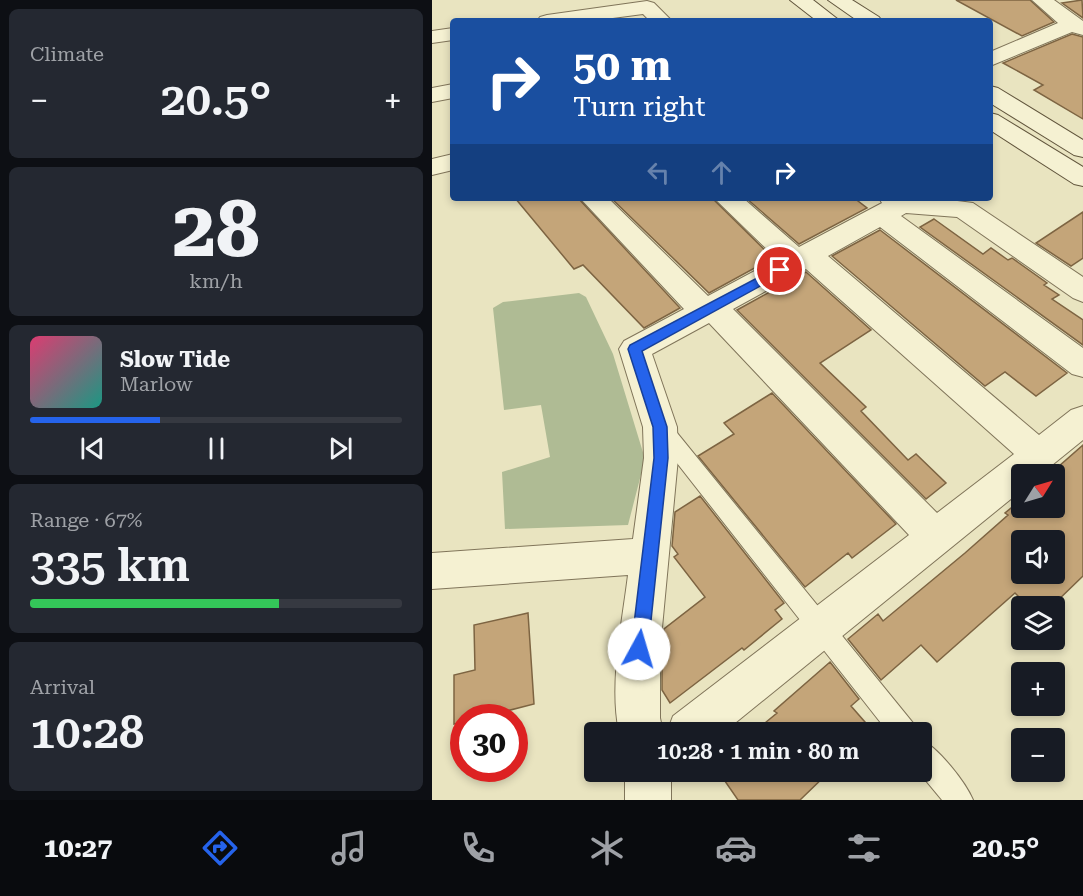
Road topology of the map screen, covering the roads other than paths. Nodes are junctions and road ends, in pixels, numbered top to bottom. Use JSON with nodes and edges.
{"nodes":[{"id":1,"x":800,"y":0,"type":"edge"},
{"id":2,"x":838,"y":0,"type":"edge"},
{"id":3,"x":1042,"y":0,"type":"edge"},
{"id":4,"x":568,"y":18,"type":"edge"},
{"id":5,"x":659,"y":18,"type":"edge"},
{"id":6,"x":826,"y":18,"type":"edge"},
{"id":7,"x":867,"y":18,"type":"edge"},
{"id":8,"x":1078,"y":26,"type":"edge"},
{"id":9,"x":450,"y":34,"type":"edge"},
{"id":10,"x":432,"y":37,"type":"edge"},
{"id":11,"x":993,"y":59,"type":"edge"},
{"id":12,"x":450,"y":92,"type":"edge"},
{"id":13,"x":432,"y":95,"type":"edge"},
{"id":14,"x":993,"y":95,"type":"edge"},
{"id":15,"x":993,"y":122,"type":"edge"},
{"id":16,"x":1083,"y":150,"type":"edge"},
{"id":17,"x":450,"y":163,"type":"edge"},
{"id":18,"x":432,"y":167,"type":"edge"},
{"id":19,"x":1083,"y":178,"type":"edge"},
{"id":20,"x":596,"y":201,"type":"edge"},
{"id":21,"x":731,"y":201,"type":"edge"},
{"id":22,"x":892,"y":206,"type":"edge"},
{"id":23,"x":802,"y":258,"type":"junction"},
{"id":24,"x":1083,"y":291,"type":"edge"},
{"id":25,"x":708,"y":309,"type":"junction"},
{"id":26,"x":1083,"y":365,"type":"edge"},
{"id":27,"x":1083,"y":420,"type":"edge"},
{"id":28,"x":660,"y":427,"type":"junction"},
{"id":29,"x":1039,"y":455,"type":"junction"},
{"id":30,"x":935,"y":537,"type":"junction"},
{"id":31,"x":649,"y":556,"type":"junction"},
{"id":32,"x":432,"y":571,"type":"edge"},
{"id":33,"x":819,"y":628,"type":"junction"},
{"id":34,"x":639,"y":722,"type":"edge"},
{"id":35,"x":702,"y":722,"type":"edge"},
{"id":36,"x":896,"y":722,"type":"edge"},
{"id":37,"x":932,"y":767,"type":"edge"},
{"id":38,"x":648,"y":782,"type":"edge"},
{"id":39,"x":648,"y":800,"type":"edge"},
{"id":40,"x":959,"y":800,"type":"edge"}],
"edges":[{"from":1,"to":6,"type":"street"},
{"from":2,"to":7,"type":"street"},
{"from":3,"to":8,"type":"street"},
{"from":4,"to":5,"type":"street"},
{"from":8,"to":11,"type":"street"},
{"from":9,"to":10,"type":"street"},
{"from":12,"to":13,"type":"street"},
{"from":14,"to":16,"type":"street"},
{"from":15,"to":19,"type":"street"},
{"from":17,"to":18,"type":"street"},
{"from":20,"to":25,"type":"street"},
{"from":21,"to":23,"type":"street"},
{"from":22,"to":23,"type":"street"},
{"from":22,"to":24,"type":"street"},
{"from":22,"to":26,"type":"street"},
{"from":23,"to":25,"type":"street"},
{"from":23,"to":29,"type":"street"},
{"from":25,"to":28,"type":"street"},
{"from":25,"to":30,"type":"street"},
{"from":27,"to":29,"type":"street"},
{"from":28,"to":31,"type":"street"},
{"from":28,"to":33,"type":"lane"},
{"from":29,"to":30,"type":"street"},
{"from":30,"to":33,"type":"street"},
{"from":31,"to":32,"type":"street"},
{"from":31,"to":34,"type":"street"},
{"from":33,"to":35,"type":"street"},
{"from":33,"to":36,"type":"lane"},
{"from":37,"to":40,"type":"lane"},
{"from":38,"to":39,"type":"street"}]}
